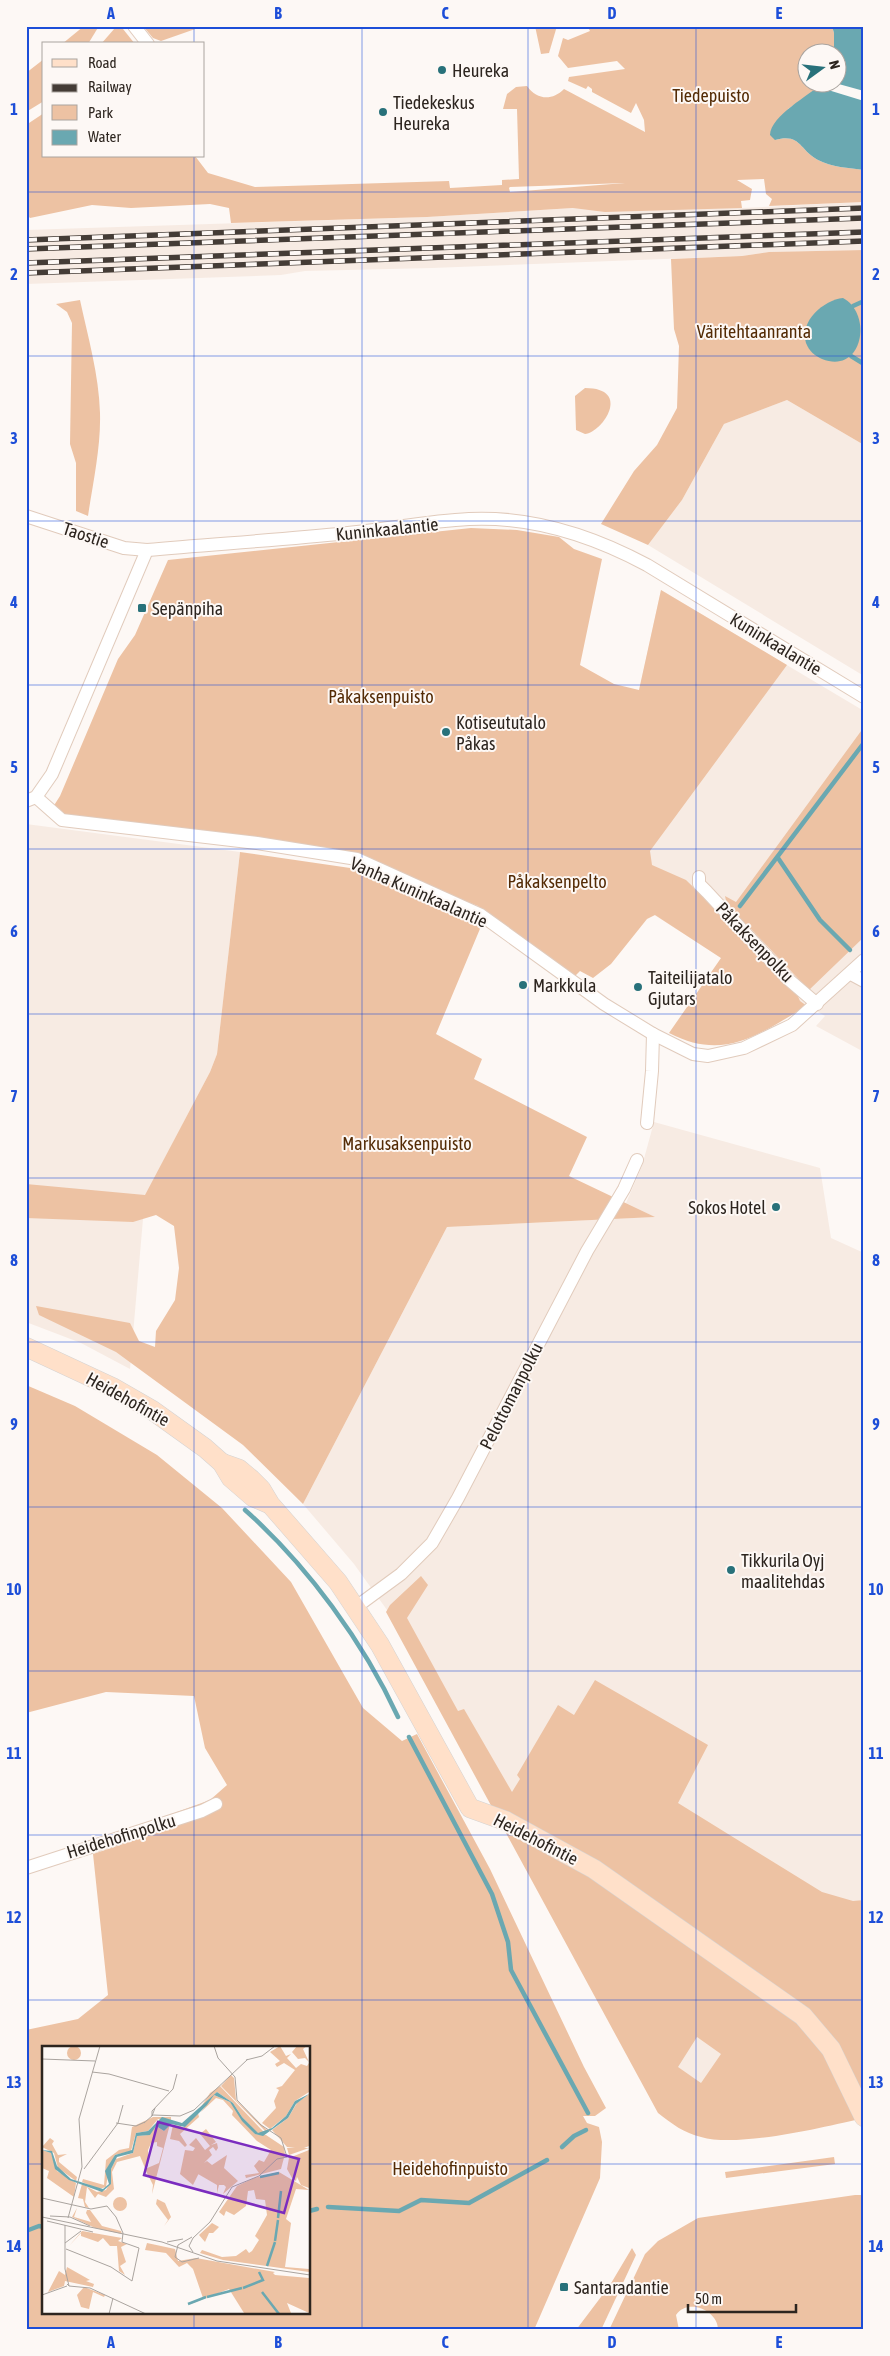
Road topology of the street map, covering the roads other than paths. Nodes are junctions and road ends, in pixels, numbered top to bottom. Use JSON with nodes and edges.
{"nodes":[{"id":1,"x":134,"y":26,"type":"edge"},
{"id":2,"x":146,"y":42,"type":"edge"},
{"id":3,"x":26,"y":516,"type":"edge"},
{"id":4,"x":147,"y":550,"type":"junction"},
{"id":5,"x":864,"y":697,"type":"edge"},
{"id":6,"x":31,"y":799,"type":"edge"},
{"id":7,"x":699,"y":878,"type":"dead end"},
{"id":8,"x":864,"y":960,"type":"edge"},
{"id":9,"x":851,"y":974,"type":"junction"},
{"id":10,"x":864,"y":981,"type":"edge"},
{"id":11,"x":817,"y":1004,"type":"junction"},
{"id":12,"x":653,"y":1034,"type":"junction"},
{"id":13,"x":647,"y":1123,"type":"dead end"},
{"id":14,"x":637,"y":1160,"type":"dead end"},
{"id":15,"x":26,"y":1347,"type":"edge"},
{"id":16,"x":356,"y":1607,"type":"junction"},
{"id":17,"x":216,"y":1804,"type":"dead end"},
{"id":18,"x":26,"y":1868,"type":"edge"},
{"id":19,"x":864,"y":2117,"type":"edge"}],
"edges":[{"from":1,"to":2,"type":"street"},
{"from":3,"to":4,"type":"street","name":"Taostie"},
{"from":4,"to":5,"type":"street","name":"Kuninkaalantie"},
{"from":4,"to":6,"type":"street"},
{"from":6,"to":12,"type":"street","name":"Vanha Kuninkaalantie"},
{"from":7,"to":11,"type":"street","name":"Påkaksenpolku"},
{"from":8,"to":9,"type":"street","name":"Vanha Kuninkaalantie"},
{"from":9,"to":10,"type":"street"},
{"from":9,"to":11,"type":"street","name":"Vanha Kuninkaalantie"},
{"from":11,"to":12,"type":"street","name":"Vanha Kuninkaalantie"},
{"from":12,"to":13,"type":"street"},
{"from":14,"to":16,"type":"street","name":"Pelottomanpolku"},
{"from":15,"to":16,"type":"main road","name":"Heidehofintie"},
{"from":16,"to":19,"type":"main road","name":"Heidehofintie"},
{"from":17,"to":18,"type":"street","name":"Heidehofinpolku"}]}
